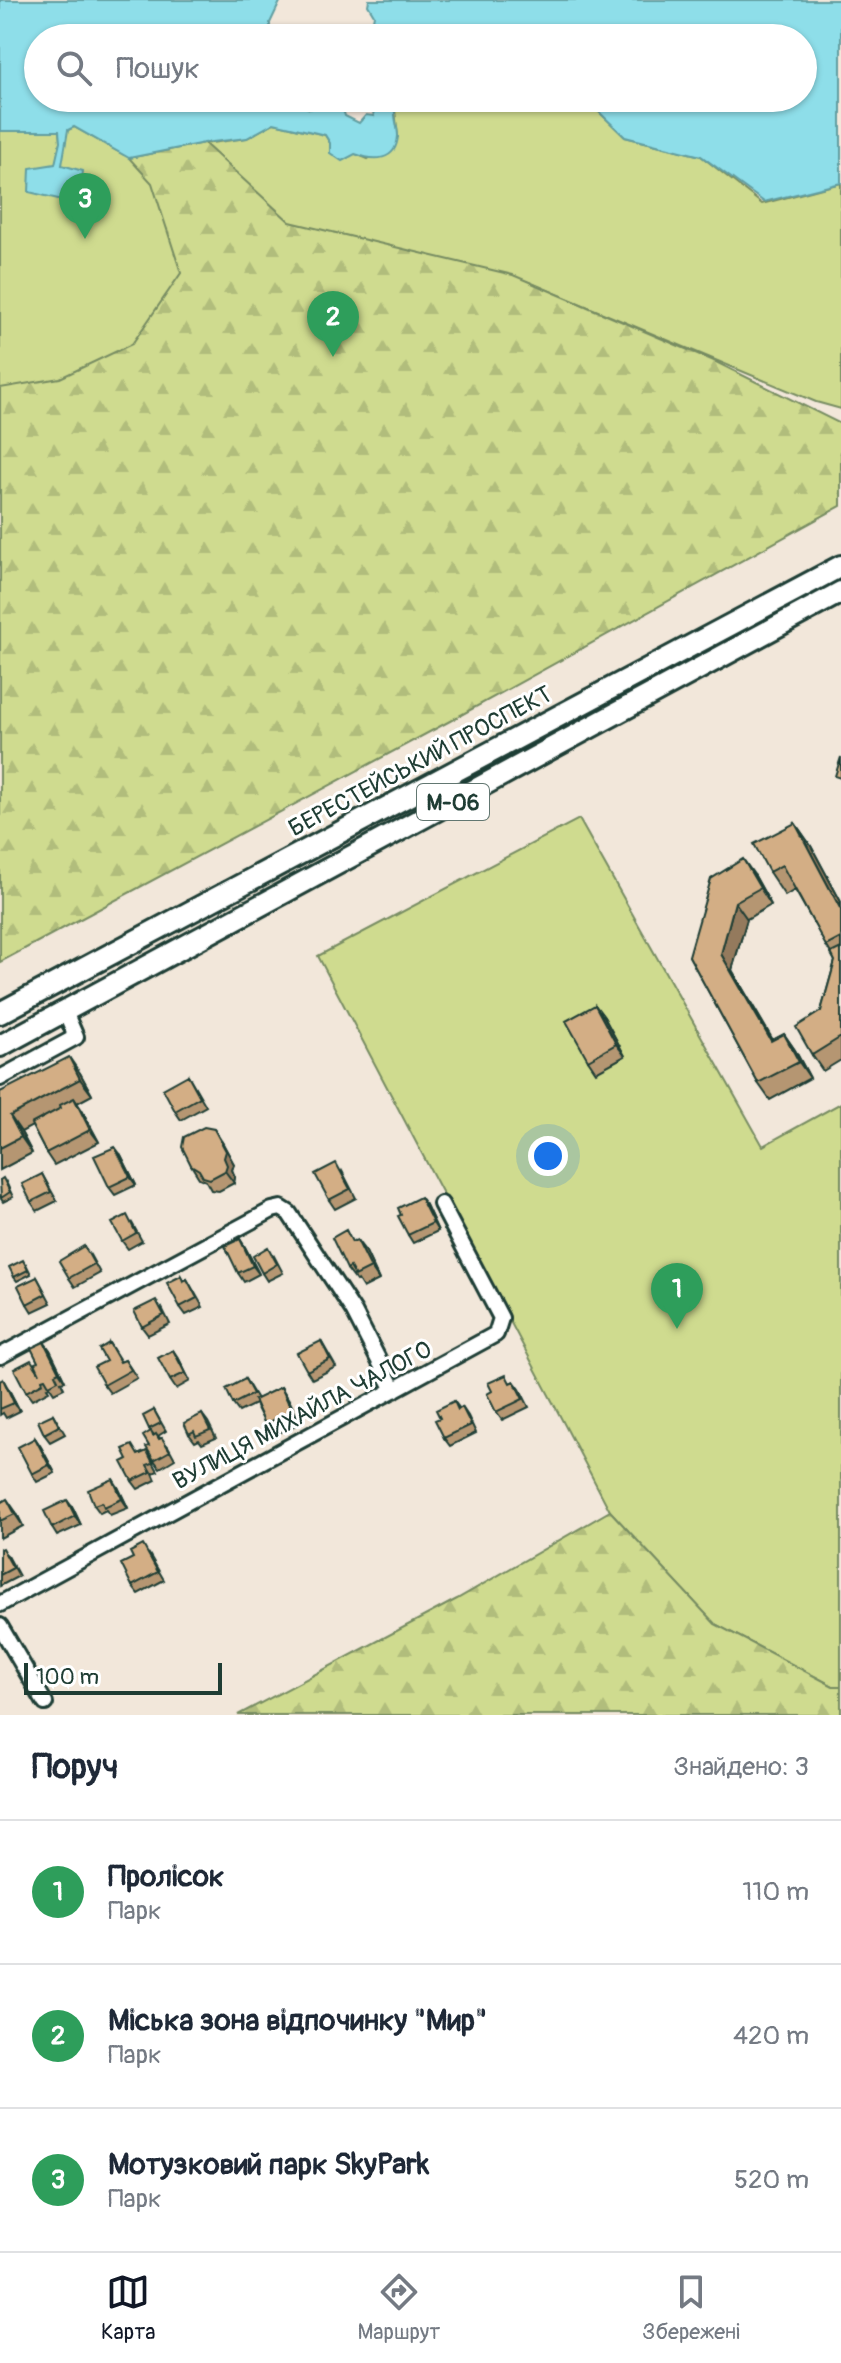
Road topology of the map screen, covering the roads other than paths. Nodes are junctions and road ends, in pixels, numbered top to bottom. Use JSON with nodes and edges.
{"nodes":[{"id":1,"x":841,"y":566,"type":"edge"},
{"id":2,"x":841,"y":592,"type":"edge"},
{"id":3,"x":65,"y":1012,"type":"junction"},
{"id":4,"x":0,"y":1013,"type":"edge"},
{"id":5,"x":0,"y":1046,"type":"edge"},
{"id":6,"x":0,"y":1078,"type":"edge"},
{"id":7,"x":441,"y":1204,"type":"dead end"},
{"id":8,"x":0,"y":1356,"type":"edge"},
{"id":9,"x":394,"y":1390,"type":"junction"},
{"id":10,"x":0,"y":1604,"type":"edge"},
{"id":11,"x":0,"y":1626,"type":"edge"},
{"id":12,"x":45,"y":1703,"type":"dead end"}],
"edges":[{"from":1,"to":4,"type":"highway","name":"БЕРЕСТЕЙСЬКИЙ ПРОСПЕКТ","number":"М-06"},
{"from":2,"to":3,"type":"highway","number":"М-06"},
{"from":3,"to":5,"type":"highway","number":"М-06"},
{"from":3,"to":6,"type":"street"},
{"from":7,"to":9,"type":"street","name":"ВУЛИЦЯ МИХАЙЛА ЧАЛОГО"},
{"from":8,"to":9,"type":"street"},
{"from":9,"to":10,"type":"street","name":"ВУЛИЦЯ МИХАЙЛА ЧАЛОГО"},
{"from":11,"to":12,"type":"street"}]}
